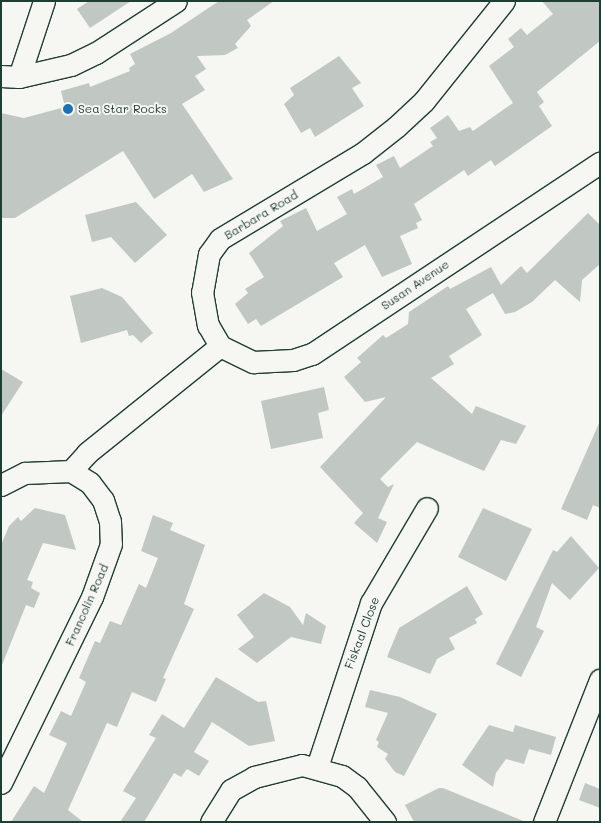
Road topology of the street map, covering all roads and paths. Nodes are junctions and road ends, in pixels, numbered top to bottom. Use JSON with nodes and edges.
{"nodes":[{"id":1,"x":44,"y":1,"type":"edge"},
{"id":2,"x":176,"y":1,"type":"edge"},
{"id":3,"x":504,"y":1,"type":"edge"},
{"id":4,"x":10,"y":76,"type":"edge"},
{"id":5,"x":600,"y":163,"type":"edge"},
{"id":6,"x":220,"y":346,"type":"junction"},
{"id":7,"x":71,"y":472,"type":"junction"},
{"id":8,"x":1,"y":484,"type":"edge"},
{"id":9,"x":427,"y":508,"type":"dead end"},
{"id":10,"x":600,"y":680,"type":"edge"},
{"id":11,"x":317,"y":767,"type":"junction"},
{"id":12,"x":1,"y":783,"type":"edge"},
{"id":13,"x":211,"y":822,"type":"edge"},
{"id":14,"x":385,"y":822,"type":"edge"},
{"id":15,"x":544,"y":822,"type":"edge"}],
"edges":[{"from":1,"to":4,"type":"street"},
{"from":2,"to":4,"type":"street"},
{"from":3,"to":6,"type":"street","name":"Barbara Road"},
{"from":5,"to":6,"type":"street","name":"Susan Avenue"},
{"from":6,"to":7,"type":"street"},
{"from":7,"to":8,"type":"street"},
{"from":7,"to":12,"type":"street","name":"Francolin Road"},
{"from":9,"to":11,"type":"street","name":"Fiskaal Close"},
{"from":10,"to":15,"type":"street"},
{"from":11,"to":13,"type":"street"},
{"from":11,"to":14,"type":"street"}]}
